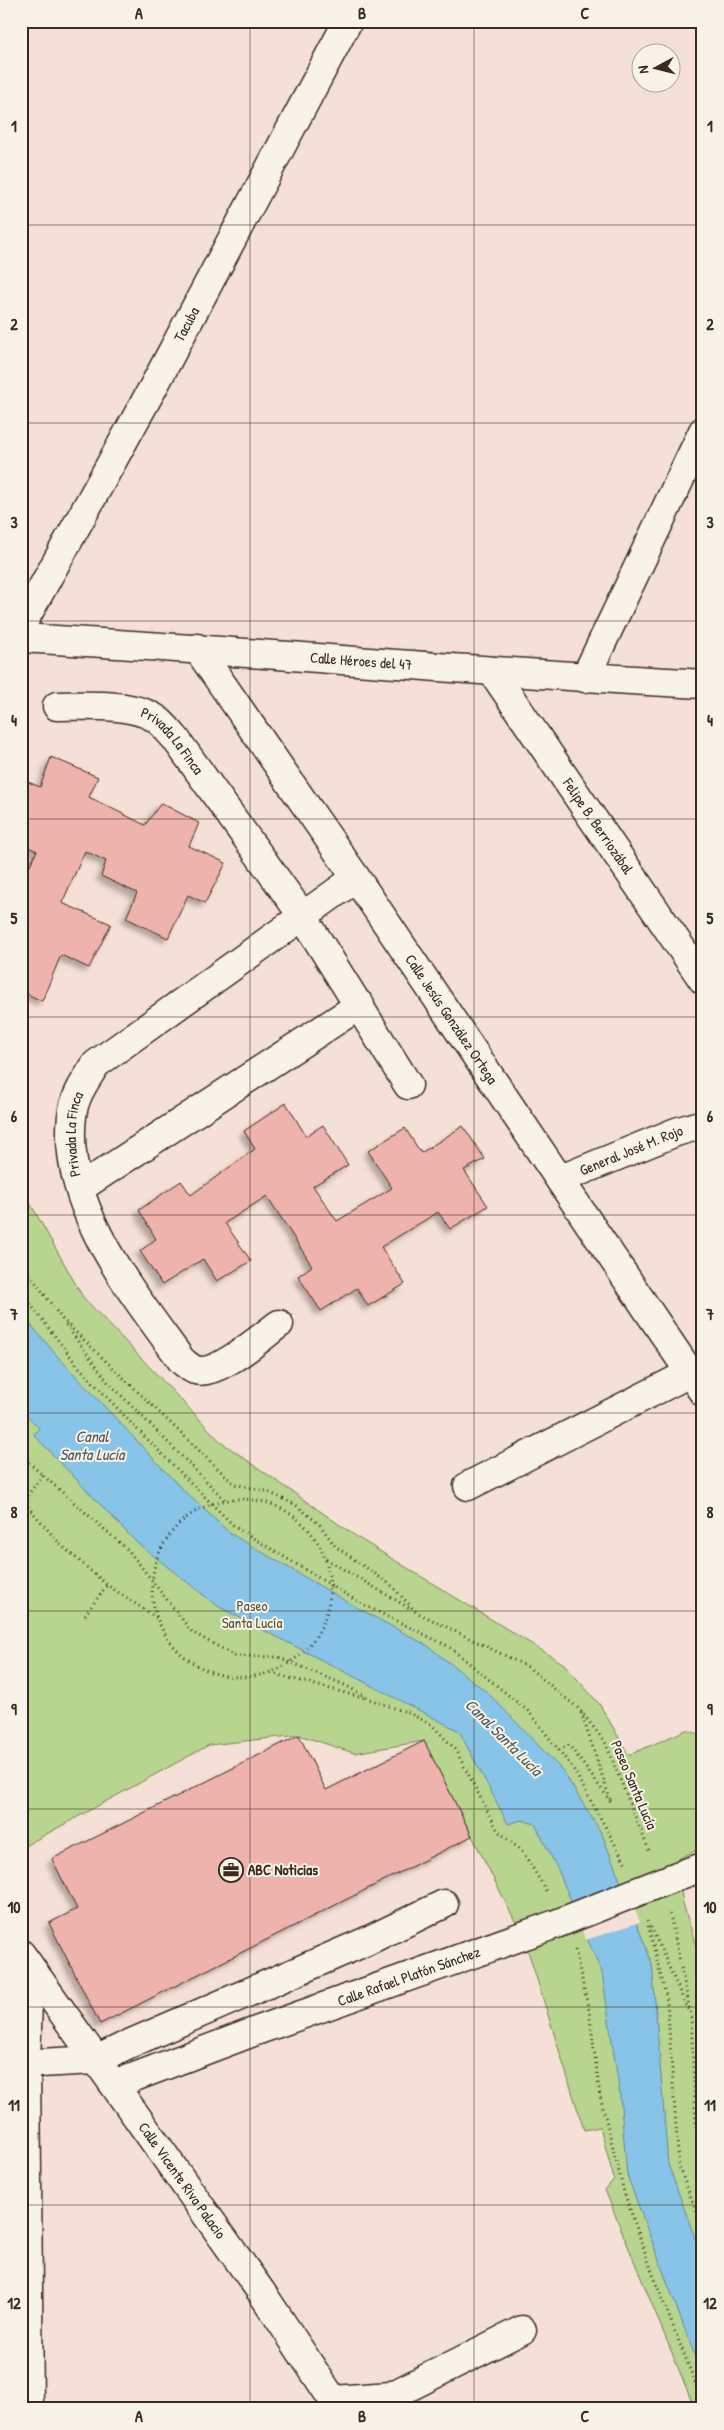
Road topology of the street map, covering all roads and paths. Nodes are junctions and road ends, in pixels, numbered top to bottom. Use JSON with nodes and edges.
{"nodes":[{"id":1,"x":348,"y":21,"type":"edge"},
{"id":2,"x":703,"y":431,"type":"edge"},
{"id":3,"x":21,"y":626,"type":"edge"},
{"id":4,"x":21,"y":638,"type":"edge"},
{"id":5,"x":197,"y":648,"type":"junction"},
{"id":6,"x":492,"y":671,"type":"junction"},
{"id":7,"x":585,"y":678,"type":"junction"},
{"id":8,"x":703,"y":684,"type":"edge"},
{"id":9,"x":57,"y":706,"type":"dead end"},
{"id":10,"x":356,"y":878,"type":"junction"},
{"id":11,"x":302,"y":915,"type":"junction"},
{"id":12,"x":703,"y":980,"type":"edge"},
{"id":13,"x":360,"y":1005,"type":"junction"},
{"id":14,"x":408,"y":1085,"type":"dead end"},
{"id":15,"x":703,"y":1124,"type":"edge"},
{"id":16,"x":561,"y":1179,"type":"junction"},
{"id":17,"x":80,"y":1188,"type":"junction"},
{"id":18,"x":21,"y":1262,"type":"edge"},
{"id":19,"x":21,"y":1292,"type":"edge"},
{"id":20,"x":62,"y":1319,"type":"junction"},
{"id":21,"x":279,"y":1324,"type":"dead end"},
{"id":22,"x":696,"y":1382,"type":"edge"},
{"id":23,"x":43,"y":1475,"type":"dead end"},
{"id":24,"x":468,"y":1486,"type":"dead end"},
{"id":25,"x":225,"y":1500,"type":"junction"},
{"id":26,"x":326,"y":1559,"type":"junction"},
{"id":27,"x":107,"y":1585,"type":"junction"},
{"id":28,"x":416,"y":1612,"type":"junction"},
{"id":29,"x":85,"y":1615,"type":"dead end"},
{"id":30,"x":157,"y":1618,"type":"junction"},
{"id":31,"x":271,"y":1673,"type":"junction"},
{"id":32,"x":369,"y":1699,"type":"dead end"},
{"id":33,"x":580,"y":1709,"type":"junction"},
{"id":34,"x":559,"y":1750,"type":"junction"},
{"id":35,"x":651,"y":1856,"type":"dead end"},
{"id":36,"x":703,"y":1867,"type":"edge"},
{"id":37,"x":630,"y":1872,"type":"dead end"},
{"id":38,"x":444,"y":1904,"type":"dead end"},
{"id":39,"x":668,"y":1910,"type":"dead end"},
{"id":40,"x":25,"y":1960,"type":"edge"},
{"id":41,"x":690,"y":2016,"type":"junction"},
{"id":42,"x":96,"y":2060,"type":"junction"},
{"id":43,"x":24,"y":2064,"type":"edge"},
{"id":44,"x":116,"y":2084,"type":"junction"},
{"id":45,"x":703,"y":2148,"type":"edge"},
{"id":46,"x":703,"y":2228,"type":"edge"},
{"id":47,"x":522,"y":2330,"type":"dead end"},
{"id":48,"x":336,"y":2404,"type":"edge"},
{"id":49,"x":29,"y":2409,"type":"edge"}],
"edges":[{"from":1,"to":3,"type":"street","name":"Tacuba"},
{"from":2,"to":7,"type":"street"},
{"from":4,"to":5,"type":"street","name":"Calle Héroes del 47"},
{"from":5,"to":6,"type":"street","name":"Calle Héroes del 47"},
{"from":5,"to":10,"type":"street","name":"Calle Jesús González Ortega"},
{"from":6,"to":7,"type":"street","name":"Calle Héroes del 47"},
{"from":6,"to":12,"type":"street","name":"Felipe B. Berriozábal"},
{"from":7,"to":8,"type":"street","name":"Calle Héroes del 47"},
{"from":9,"to":11,"type":"street","name":"Privada La Finca"},
{"from":10,"to":11,"type":"street","name":"Privada La Finca"},
{"from":10,"to":16,"type":"street","name":"Calle Jesús González Ortega"},
{"from":11,"to":13,"type":"street","name":"Privada La Finca"},
{"from":11,"to":17,"type":"street","name":"Privada La Finca"},
{"from":13,"to":14,"type":"street","name":"Privada La Finca"},
{"from":13,"to":17,"type":"street","name":"Privada La Finca"},
{"from":15,"to":16,"type":"street","name":"General José M. Rojo"},
{"from":16,"to":22,"type":"street","name":"Calle Jesús González Ortega"},
{"from":17,"to":21,"type":"street"},
{"from":18,"to":20,"type":"path","name":"Paseo Santa Lucía"},
{"from":19,"to":34,"type":"path"},
{"from":20,"to":25,"type":"path"},
{"from":20,"to":28,"type":"path","name":"Paseo Santa Lucía"},
{"from":22,"to":24,"type":"street"},
{"from":23,"to":27,"type":"path"},
{"from":25,"to":26,"type":"path","bridge":true},
{"from":25,"to":30,"type":"path","bridge":true},
{"from":26,"to":28,"type":"path"},
{"from":26,"to":31,"type":"path","bridge":true},
{"from":27,"to":29,"type":"path"},
{"from":27,"to":30,"type":"path"},
{"from":28,"to":33,"type":"path","name":"Paseo Santa Lucía"},
{"from":30,"to":31,"type":"path","bridge":true},
{"from":31,"to":32,"type":"path"},
{"from":33,"to":34,"type":"path"},
{"from":33,"to":35,"type":"path","name":"Paseo Santa Lucía"},
{"from":34,"to":37,"type":"path"},
{"from":36,"to":44,"type":"street","name":"Calle Rafael Platón Sánchez","bridge":true},
{"from":38,"to":42,"type":"street"},
{"from":39,"to":41,"type":"path"},
{"from":40,"to":42,"type":"street","name":"Calle Vicente Riva Palacio"},
{"from":40,"to":43,"type":"street"},
{"from":41,"to":45,"type":"path"},
{"from":41,"to":46,"type":"path"},
{"from":42,"to":43,"type":"street"},
{"from":42,"to":44,"type":"street","name":"Calle Vicente Riva Palacio"},
{"from":43,"to":49,"type":"street"},
{"from":44,"to":48,"type":"street","name":"Calle Vicente Riva Palacio"},
{"from":47,"to":48,"type":"street"}]}
